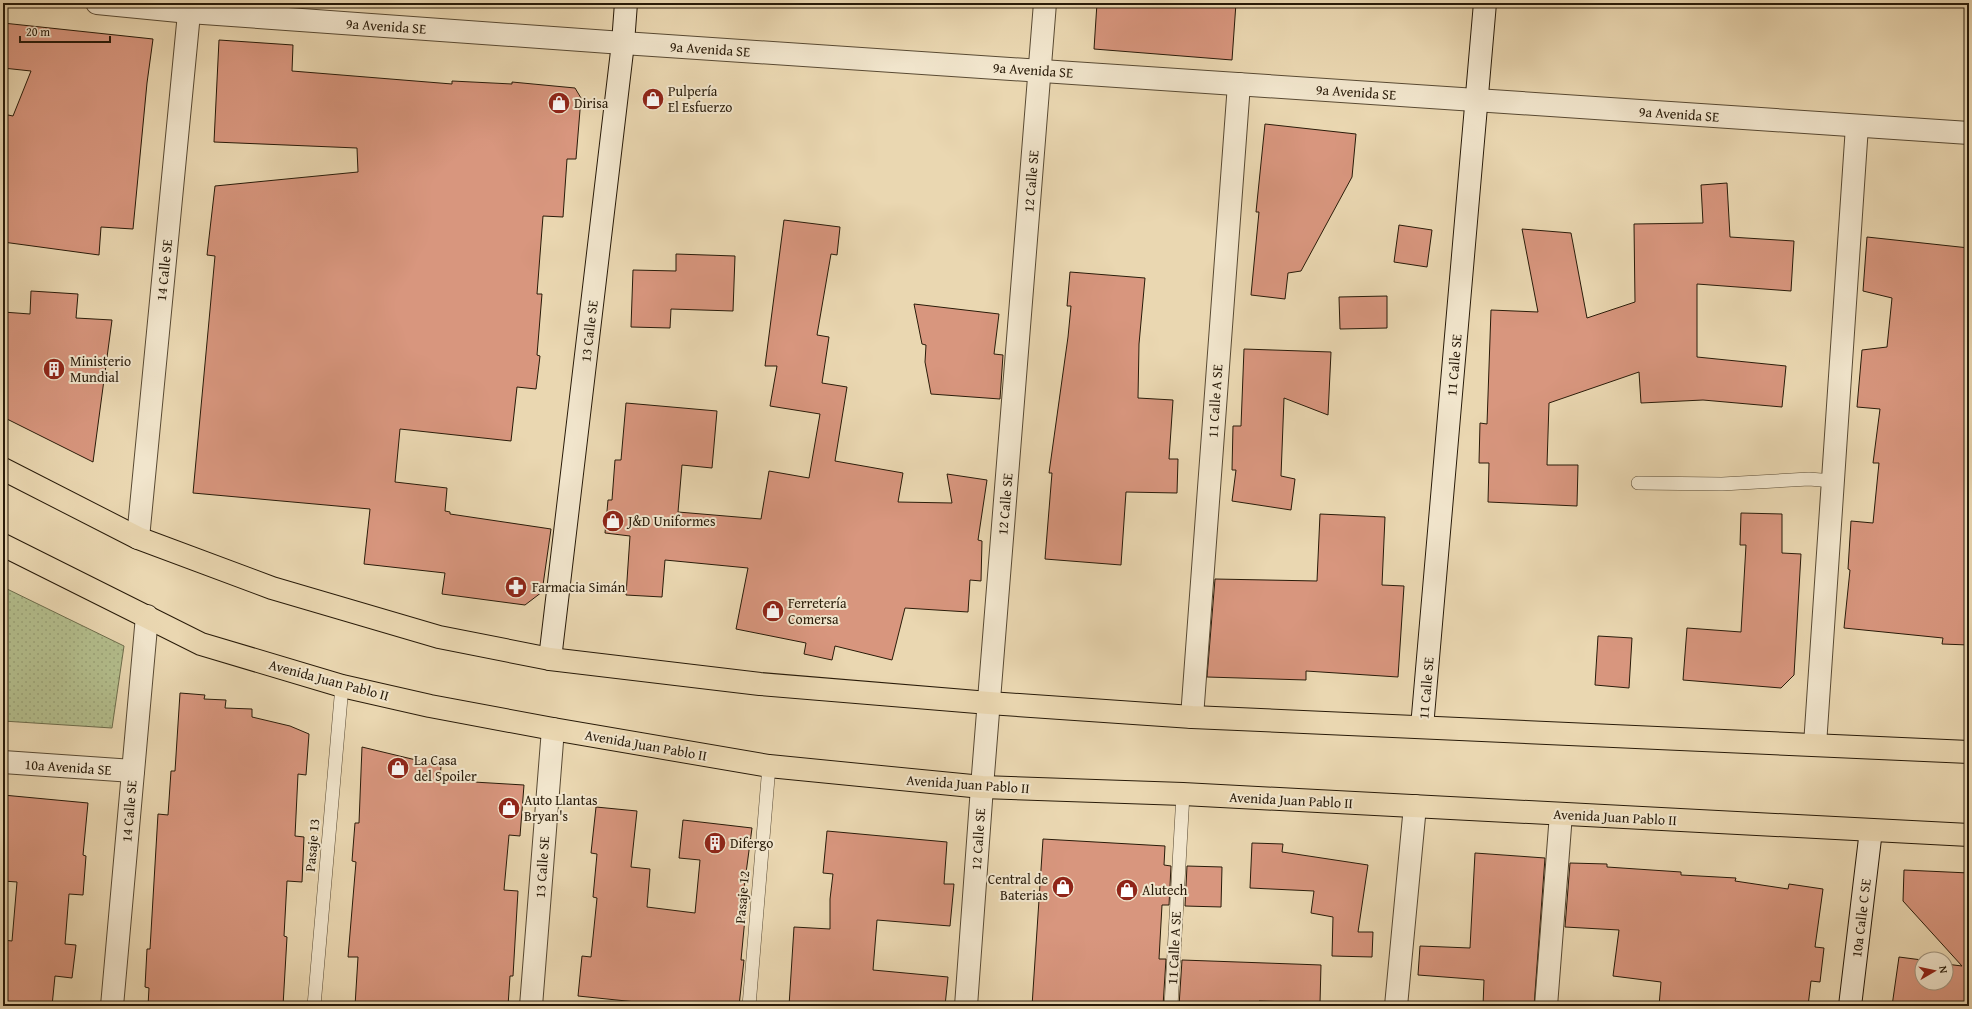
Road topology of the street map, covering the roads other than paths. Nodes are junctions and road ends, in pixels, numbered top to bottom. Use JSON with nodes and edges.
{"nodes":[{"id":1,"x":97,"y":3,"type":"edge"},
{"id":2,"x":626,"y":3,"type":"edge"},
{"id":3,"x":1045,"y":3,"type":"edge"},
{"id":4,"x":1485,"y":3,"type":"edge"},
{"id":5,"x":190,"y":7,"type":"edge"},
{"id":6,"x":623,"y":43,"type":"junction"},
{"id":7,"x":1039,"y":71,"type":"junction"},
{"id":8,"x":1238,"y":84,"type":"junction"},
{"id":9,"x":1476,"y":100,"type":"junction"},
{"id":10,"x":1857,"y":126,"type":"junction"},
{"id":11,"x":1969,"y":133,"type":"edge"},
{"id":12,"x":3,"y":469,"type":"edge"},
{"id":13,"x":1833,"y":481,"type":"junction"},
{"id":14,"x":1638,"y":483,"type":"dead end"},
{"id":15,"x":138,"y":538,"type":"junction"},
{"id":16,"x":3,"y":545,"type":"edge"},
{"id":17,"x":147,"y":616,"type":"junction"},
{"id":18,"x":550,"y":659,"type":"junction"},
{"id":19,"x":342,"y":686,"type":"junction"},
{"id":20,"x":989,"y":704,"type":"junction"},
{"id":21,"x":1192,"y":717,"type":"junction"},
{"id":22,"x":1422,"y":727,"type":"junction"},
{"id":23,"x":553,"y":729,"type":"junction"},
{"id":24,"x":1815,"y":745,"type":"junction"},
{"id":25,"x":1969,"y":752,"type":"edge"},
{"id":26,"x":3,"y":762,"type":"edge"},
{"id":27,"x":769,"y":766,"type":"junction"},
{"id":28,"x":133,"y":771,"type":"junction"},
{"id":29,"x":982,"y":787,"type":"junction"},
{"id":30,"x":1183,"y":794,"type":"junction"},
{"id":31,"x":1415,"y":806,"type":"junction"},
{"id":32,"x":1561,"y":814,"type":"junction"},
{"id":33,"x":1871,"y":830,"type":"junction"},
{"id":34,"x":1969,"y":835,"type":"edge"},
{"id":35,"x":112,"y":1006,"type":"edge"},
{"id":36,"x":314,"y":1006,"type":"edge"},
{"id":37,"x":531,"y":1006,"type":"edge"},
{"id":38,"x":748,"y":1006,"type":"edge"},
{"id":39,"x":966,"y":1006,"type":"edge"},
{"id":40,"x":1171,"y":1006,"type":"edge"},
{"id":41,"x":1396,"y":1006,"type":"edge"},
{"id":42,"x":1546,"y":1006,"type":"edge"},
{"id":43,"x":1850,"y":1006,"type":"edge"}],
"edges":[{"from":1,"to":5,"type":"street","name":"9a Avenida SE"},
{"from":2,"to":6,"type":"street","name":"13 Calle SE"},
{"from":3,"to":7,"type":"street","name":"12 Calle SE"},
{"from":4,"to":9,"type":"street","name":"11 Calle SE"},
{"from":5,"to":6,"type":"street","name":"9a Avenida SE"},
{"from":5,"to":15,"type":"street","name":"14 Calle SE"},
{"from":6,"to":7,"type":"street","name":"9a Avenida SE"},
{"from":6,"to":18,"type":"street","name":"13 Calle SE"},
{"from":7,"to":8,"type":"street","name":"9a Avenida SE"},
{"from":7,"to":20,"type":"street","name":"12 Calle SE"},
{"from":8,"to":9,"type":"street","name":"9a Avenida SE"},
{"from":8,"to":21,"type":"street","name":"11 Calle A SE"},
{"from":9,"to":10,"type":"street","name":"9a Avenida SE"},
{"from":9,"to":22,"type":"street","name":"11 Calle SE"},
{"from":10,"to":11,"type":"street","name":"9a Avenida SE"},
{"from":10,"to":13,"type":"street"},
{"from":12,"to":15,"type":"highway"},
{"from":13,"to":14,"type":"lane"},
{"from":13,"to":24,"type":"street"},
{"from":15,"to":18,"type":"highway"},
{"from":16,"to":17,"type":"highway","name":"Avenida Juan Pablo II"},
{"from":17,"to":19,"type":"highway","name":"Avenida Juan Pablo II"},
{"from":17,"to":28,"type":"street","name":"14 Calle SE"},
{"from":18,"to":20,"type":"highway"},
{"from":19,"to":23,"type":"highway","name":"Avenida Juan Pablo II"},
{"from":19,"to":36,"type":"lane","name":"Pasaje 13"},
{"from":20,"to":21,"type":"highway"},
{"from":20,"to":29,"type":"street","name":"12 Calle SE"},
{"from":21,"to":22,"type":"highway"},
{"from":22,"to":24,"type":"highway"},
{"from":23,"to":27,"type":"highway","name":"Avenida Juan Pablo II"},
{"from":23,"to":37,"type":"street","name":"13 Calle SE"},
{"from":24,"to":25,"type":"highway"},
{"from":26,"to":28,"type":"street","name":"10a Avenida SE"},
{"from":27,"to":29,"type":"highway","name":"Avenida Juan Pablo II"},
{"from":27,"to":38,"type":"lane","name":"Pasaje 12"},
{"from":28,"to":35,"type":"street","name":"14 Calle SE"},
{"from":29,"to":30,"type":"highway","name":"Avenida Juan Pablo II"},
{"from":29,"to":39,"type":"street","name":"12 Calle SE"},
{"from":30,"to":31,"type":"highway","name":"Avenida Juan Pablo II"},
{"from":30,"to":40,"type":"lane","name":"11 Calle A SE"},
{"from":31,"to":32,"type":"highway","name":"Avenida Juan Pablo II"},
{"from":31,"to":41,"type":"street"},
{"from":32,"to":33,"type":"highway","name":"Avenida Juan Pablo II"},
{"from":32,"to":42,"type":"street"},
{"from":33,"to":34,"type":"highway","name":"Avenida Juan Pablo II"},
{"from":33,"to":43,"type":"street","name":"10a Calle C SE"}]}
